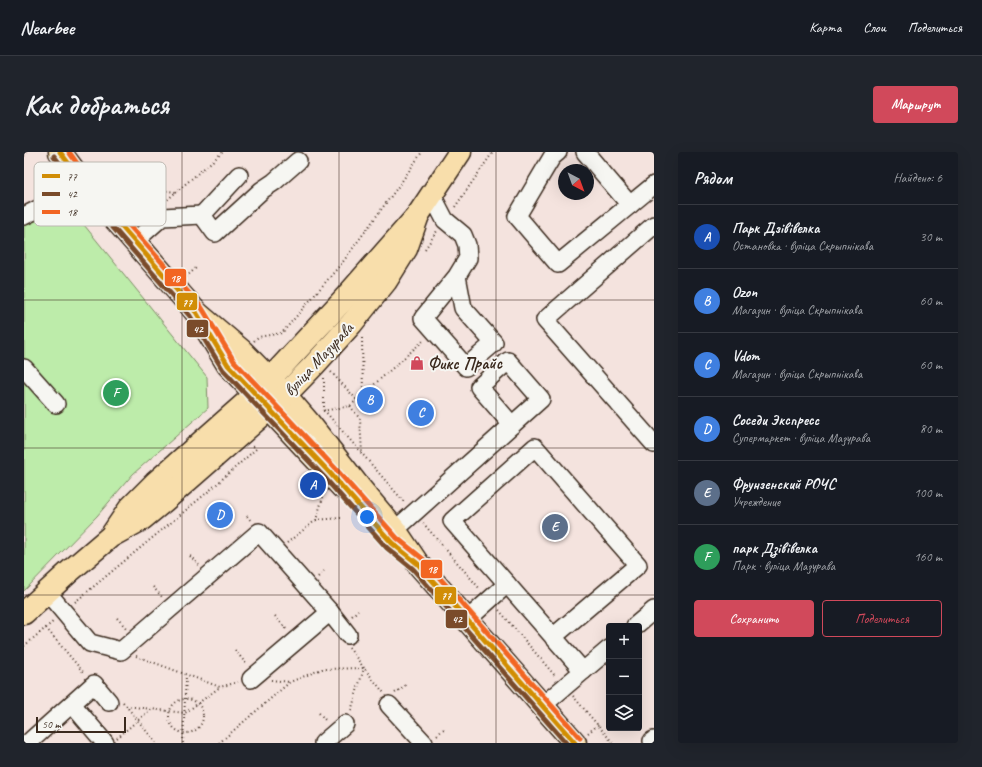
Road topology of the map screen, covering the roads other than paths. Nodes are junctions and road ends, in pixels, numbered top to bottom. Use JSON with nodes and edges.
{"nodes":[{"id":1,"x":60,"y":152,"type":"edge"},
{"id":2,"x":460,"y":152,"type":"edge"},
{"id":3,"x":558,"y":152,"type":"edge"},
{"id":4,"x":585,"y":152,"type":"edge"},
{"id":5,"x":68,"y":162,"type":"edge"},
{"id":6,"x":298,"y":162,"type":"dead end"},
{"id":7,"x":239,"y":175,"type":"dead end"},
{"id":8,"x":654,"y":185,"type":"edge"},
{"id":9,"x":432,"y":195,"type":"junction"},
{"id":10,"x":630,"y":204,"type":"junction"},
{"id":11,"x":34,"y":211,"type":"edge"},
{"id":12,"x":202,"y":215,"type":"junction"},
{"id":13,"x":418,"y":215,"type":"junction"},
{"id":14,"x":24,"y":216,"type":"edge"},
{"id":15,"x":166,"y":218,"type":"edge"},
{"id":16,"x":445,"y":220,"type":"junction"},
{"id":17,"x":654,"y":225,"type":"edge"},
{"id":18,"x":122,"y":226,"type":"edge"},
{"id":19,"x":153,"y":226,"type":"edge"},
{"id":20,"x":135,"y":241,"type":"junction"},
{"id":21,"x":457,"y":276,"type":"junction"},
{"id":22,"x":24,"y":368,"type":"edge"},
{"id":23,"x":270,"y":394,"type":"junction"},
{"id":24,"x":56,"y":404,"type":"dead end"},
{"id":25,"x":512,"y":425,"type":"dead end"},
{"id":26,"x":654,"y":444,"type":"edge"},
{"id":27,"x":395,"y":530,"type":"junction"},
{"id":28,"x":418,"y":564,"type":"junction"},
{"id":29,"x":507,"y":584,"type":"junction"},
{"id":30,"x":47,"y":592,"type":"junction"},
{"id":31,"x":654,"y":610,"type":"edge"},
{"id":32,"x":330,"y":612,"type":"junction"},
{"id":33,"x":24,"y":613,"type":"edge"},
{"id":34,"x":467,"y":620,"type":"junction"},
{"id":35,"x":639,"y":623,"type":"edge"},
{"id":36,"x":553,"y":637,"type":"junction"},
{"id":37,"x":349,"y":642,"type":"road end"},
{"id":38,"x":606,"y":652,"type":"edge"},
{"id":39,"x":583,"y":671,"type":"junction"},
{"id":40,"x":254,"y":677,"type":"road end"},
{"id":41,"x":389,"y":702,"type":"road end"},
{"id":42,"x":72,"y":704,"type":"junction"},
{"id":43,"x":117,"y":704,"type":"road end"},
{"id":44,"x":542,"y":706,"type":"junction"},
{"id":45,"x":345,"y":724,"type":"road end"},
{"id":46,"x":581,"y":739,"type":"edge"},
{"id":47,"x":111,"y":740,"type":"edge"},
{"id":48,"x":654,"y":740,"type":"edge"},
{"id":49,"x":28,"y":743,"type":"edge"},
{"id":50,"x":323,"y":743,"type":"edge"},
{"id":51,"x":424,"y":743,"type":"edge"},
{"id":52,"x":653,"y":743,"type":"edge"}],
"edges":[{"from":1,"to":5,"type":"main road"},
{"from":2,"to":9,"type":"main road","name":"вуліца Мазурава"},
{"from":3,"to":10,"type":"street"},
{"from":4,"to":10,"type":"street"},
{"from":6,"to":12,"type":"street"},
{"from":7,"to":12,"type":"street"},
{"from":8,"to":10,"type":"street"},
{"from":9,"to":13,"type":"main road","name":"вуліца Мазурава"},
{"from":9,"to":16,"type":"street"},
{"from":11,"to":14,"type":"street"},
{"from":12,"to":15,"type":"street"},
{"from":13,"to":16,"type":"street"},
{"from":13,"to":23,"type":"main road","name":"вуліца Мазурава"},
{"from":16,"to":21,"type":"street"},
{"from":17,"to":26,"type":"street"},
{"from":18,"to":20,"type":"main road"},
{"from":19,"to":20,"type":"street"},
{"from":20,"to":23,"type":"main road"},
{"from":21,"to":21,"type":"street"},
{"from":22,"to":24,"type":"street"},
{"from":23,"to":27,"type":"main road"},
{"from":23,"to":28,"type":"main road"},
{"from":23,"to":30,"type":"main road","name":"вуліца Мазурава"},
{"from":25,"to":27,"type":"street"},
{"from":27,"to":28,"type":"main road"},
{"from":28,"to":34,"type":"main road"},
{"from":29,"to":34,"type":"street"},
{"from":29,"to":36,"type":"street"},
{"from":29,"to":36,"type":"street"},
{"from":30,"to":32,"type":"street"},
{"from":30,"to":33,"type":"main road","name":"вуліца Мазурава"},
{"from":31,"to":35,"type":"street"},
{"from":32,"to":37,"type":"street"},
{"from":32,"to":40,"type":"street"},
{"from":34,"to":44,"type":"main road"},
{"from":36,"to":39,"type":"street"},
{"from":38,"to":39,"type":"street"},
{"from":39,"to":44,"type":"street"},
{"from":41,"to":51,"type":"street"},
{"from":42,"to":43,"type":"street"},
{"from":42,"to":47,"type":"street"},
{"from":42,"to":49,"type":"street"},
{"from":44,"to":46,"type":"main road"},
{"from":45,"to":50,"type":"street"},
{"from":48,"to":52,"type":"street"}]}
